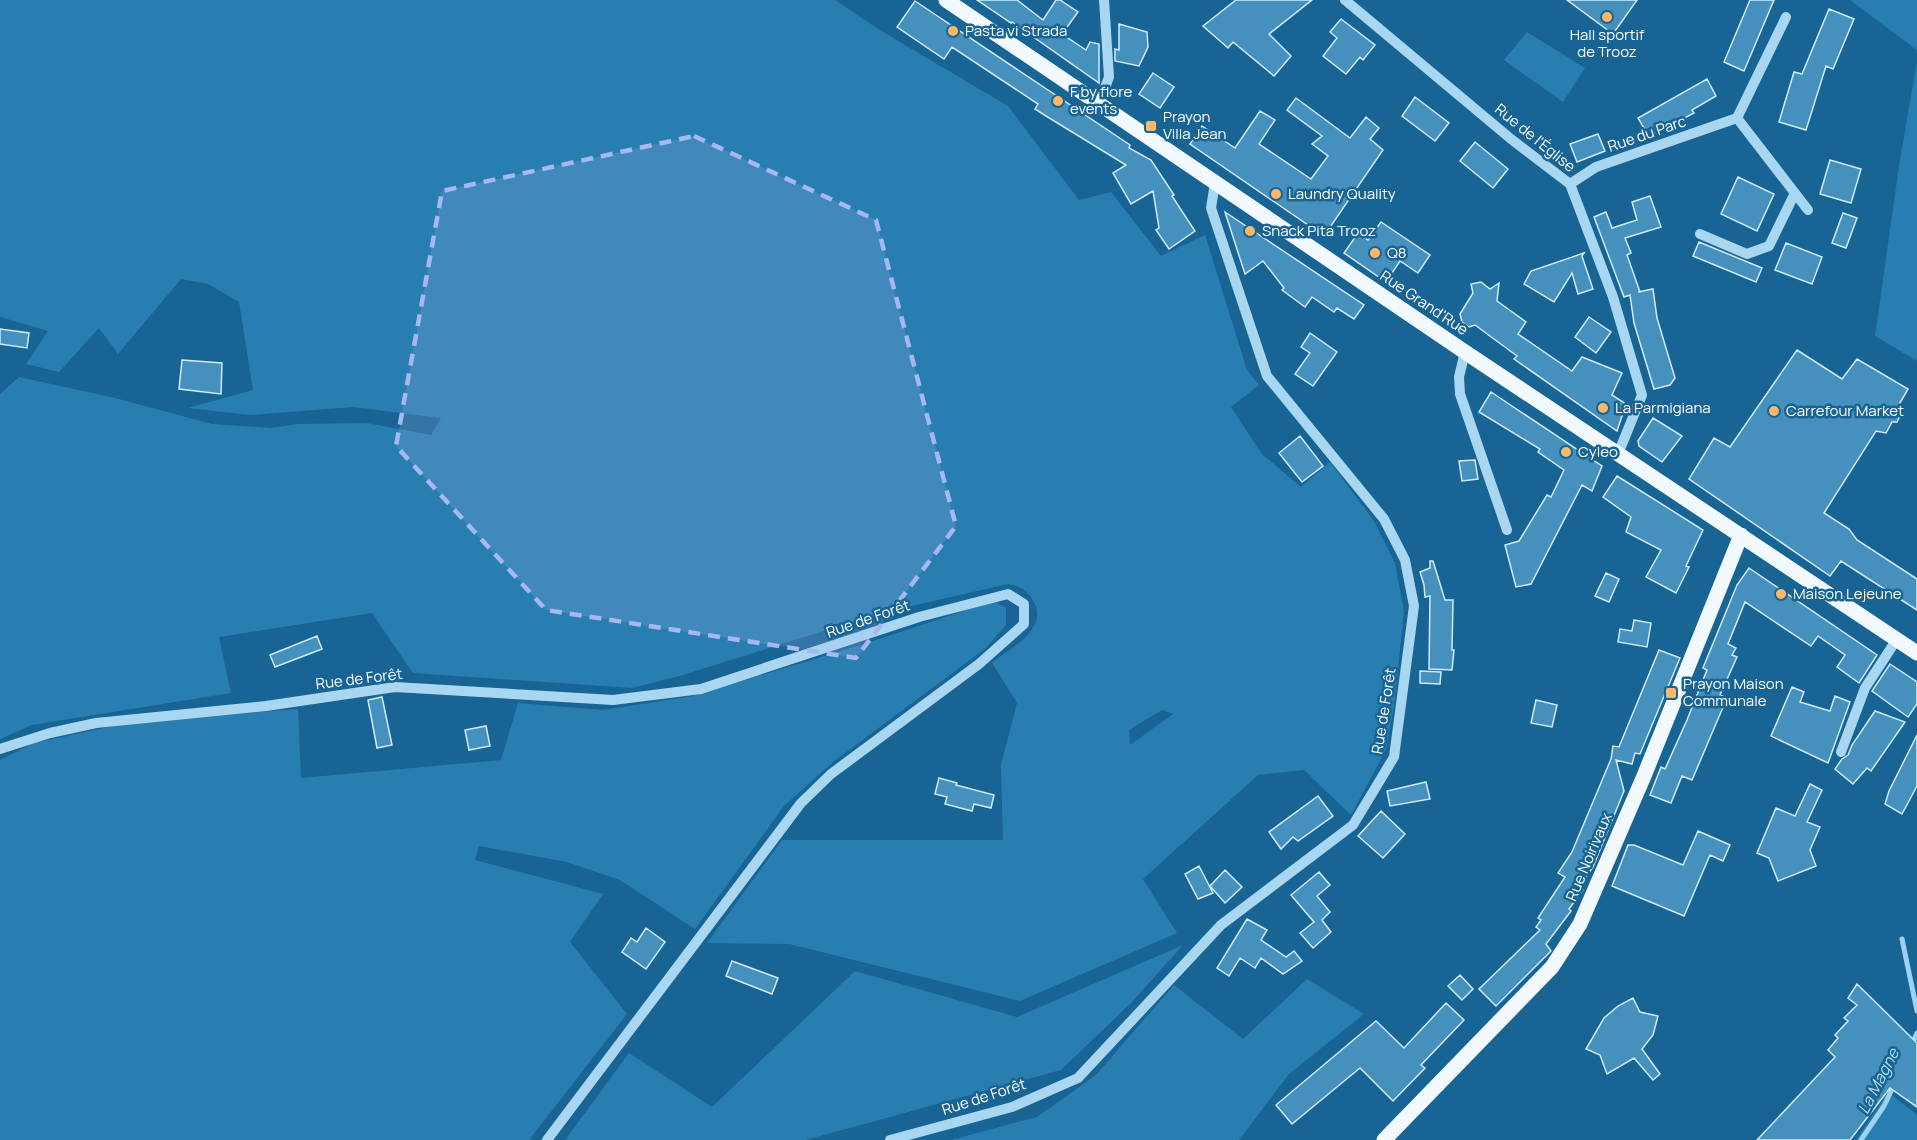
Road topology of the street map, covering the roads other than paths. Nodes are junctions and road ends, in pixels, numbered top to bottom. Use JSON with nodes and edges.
{"nodes":[{"id":1,"x":946,"y":0,"type":"edge"},
{"id":2,"x":1104,"y":0,"type":"edge"},
{"id":3,"x":1345,"y":0,"type":"edge"},
{"id":4,"x":1786,"y":17,"type":"dead end"},
{"id":5,"x":1099,"y":105,"type":"junction"},
{"id":6,"x":1737,"y":118,"type":"junction"},
{"id":7,"x":1215,"y":183,"type":"junction"},
{"id":8,"x":1570,"y":184,"type":"junction"},
{"id":9,"x":1795,"y":193,"type":"junction"},
{"id":10,"x":1808,"y":210,"type":"dead end"},
{"id":11,"x":1700,"y":234,"type":"dead end"},
{"id":12,"x":1465,"y":352,"type":"junction"},
{"id":13,"x":1618,"y":454,"type":"junction"},
{"id":14,"x":1507,"y":530,"type":"dead end"},
{"id":15,"x":1741,"y":535,"type":"junction"},
{"id":16,"x":1897,"y":639,"type":"junction"},
{"id":17,"x":1917,"y":653,"type":"edge"},
{"id":18,"x":0,"y":749,"type":"edge"},
{"id":19,"x":1841,"y":752,"type":"dead end"},
{"id":20,"x":547,"y":1140,"type":"edge"},
{"id":21,"x":890,"y":1140,"type":"edge"},
{"id":22,"x":1384,"y":1140,"type":"edge"}],
"edges":[{"from":1,"to":5,"type":"main road","name":"Rue Grand'Rue"},
{"from":2,"to":5,"type":"street"},
{"from":3,"to":8,"type":"street","name":"Rue de l'Église"},
{"from":4,"to":6,"type":"street"},
{"from":5,"to":7,"type":"main road","name":"Rue Grand'Rue"},
{"from":6,"to":8,"type":"street","name":"Rue du Parc"},
{"from":6,"to":9,"type":"street"},
{"from":7,"to":12,"type":"main road","name":"Rue Grand'Rue"},
{"from":7,"to":21,"type":"street","name":"Rue de Forêt"},
{"from":8,"to":13,"type":"street","name":"Rue de l'Église"},
{"from":9,"to":10,"type":"street"},
{"from":9,"to":11,"type":"street"},
{"from":12,"to":13,"type":"main road","name":"Rue Grand'Rue"},
{"from":12,"to":14,"type":"street","name":"Rue Grand'Rue"},
{"from":13,"to":15,"type":"main road","name":"Rue Grand'Rue"},
{"from":15,"to":16,"type":"main road","name":"Rue Grand'Rue"},
{"from":15,"to":22,"type":"main road","name":"Rue Noirivaux"},
{"from":16,"to":17,"type":"main road","name":"Rue Grand'Rue"},
{"from":16,"to":19,"type":"street"},
{"from":18,"to":20,"type":"street","name":"Rue de Forêt"}]}
